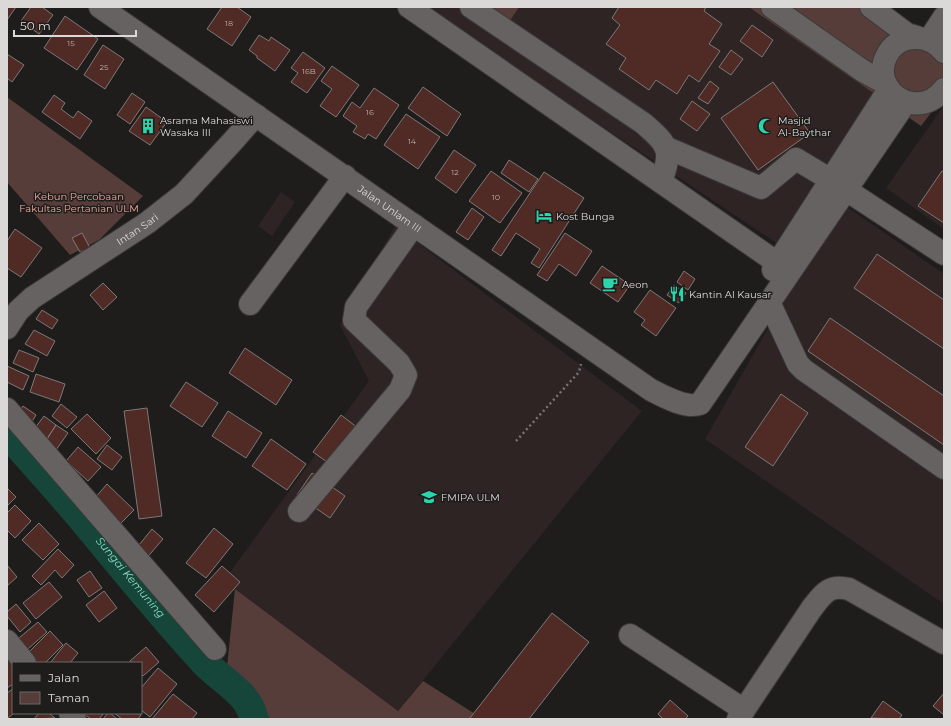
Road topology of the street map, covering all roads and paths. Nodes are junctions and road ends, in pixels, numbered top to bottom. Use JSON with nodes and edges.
{"nodes":[{"id":1,"x":100,"y":7,"type":"edge"},
{"id":2,"x":409,"y":7,"type":"edge"},
{"id":3,"x":471,"y":7,"type":"edge"},
{"id":4,"x":772,"y":7,"type":"edge"},
{"id":5,"x":871,"y":7,"type":"edge"},
{"id":6,"x":944,"y":17,"type":"edge"},
{"id":7,"x":935,"y":46,"type":"edge"},
{"id":8,"x":944,"y":89,"type":"edge"},
{"id":9,"x":893,"y":91,"type":"junction"},
{"id":10,"x":256,"y":115,"type":"junction"},
{"id":11,"x":665,"y":147,"type":"junction"},
{"id":12,"x":345,"y":176,"type":"junction"},
{"id":13,"x":661,"y":182,"type":"junction"},
{"id":14,"x":838,"y":185,"type":"junction"},
{"id":15,"x":414,"y":225,"type":"junction"},
{"id":16,"x":944,"y":254,"type":"edge"},
{"id":17,"x":783,"y":267,"type":"junction"},
{"id":18,"x":768,"y":302,"type":"junction"},
{"id":19,"x":250,"y":304,"type":"dead end"},
{"id":20,"x":11,"y":313,"type":"edge"},
{"id":21,"x":582,"y":363,"type":"dead end"},
{"id":22,"x":683,"y":404,"type":"junction"},
{"id":23,"x":7,"y":409,"type":"edge"},
{"id":24,"x":516,"y":441,"type":"dead end"},
{"id":25,"x":944,"y":468,"type":"edge"},
{"id":26,"x":299,"y":512,"type":"dead end"},
{"id":27,"x":630,"y":635,"type":"dead end"},
{"id":28,"x":7,"y":641,"type":"edge"},
{"id":29,"x":944,"y":643,"type":"edge"},
{"id":30,"x":215,"y":649,"type":"dead end"},
{"id":31,"x":24,"y":662,"type":"edge"},
{"id":32,"x":741,"y":715,"type":"edge"}],
"edges":[{"from":1,"to":10,"type":"street","name":"Jalan Unlam III"},
{"from":2,"to":13,"type":"street"},
{"from":3,"to":11,"type":"street"},
{"from":4,"to":9,"type":"street"},
{"from":5,"to":7,"type":"street"},
{"from":6,"to":7,"type":"street"},
{"from":7,"to":9,"type":"street"},
{"from":8,"to":9,"type":"street"},
{"from":9,"to":14,"type":"street"},
{"from":10,"to":12,"type":"street","name":"Jalan Unlam III"},
{"from":10,"to":20,"type":"street","name":"Intan Sari"},
{"from":11,"to":13,"type":"street"},
{"from":11,"to":14,"type":"street"},
{"from":12,"to":15,"type":"street","name":"Jalan Unlam III"},
{"from":12,"to":19,"type":"street"},
{"from":13,"to":17,"type":"street"},
{"from":14,"to":16,"type":"street"},
{"from":14,"to":17,"type":"street"},
{"from":15,"to":22,"type":"street","name":"Jalan Unlam III"},
{"from":15,"to":26,"type":"street"},
{"from":17,"to":18,"type":"street"},
{"from":17,"to":22,"type":"street"},
{"from":18,"to":22,"type":"street"},
{"from":18,"to":25,"type":"street"},
{"from":21,"to":24,"type":"path"},
{"from":23,"to":30,"type":"street"},
{"from":27,"to":32,"type":"street"},
{"from":28,"to":31,"type":"street"},
{"from":29,"to":32,"type":"street"}]}
